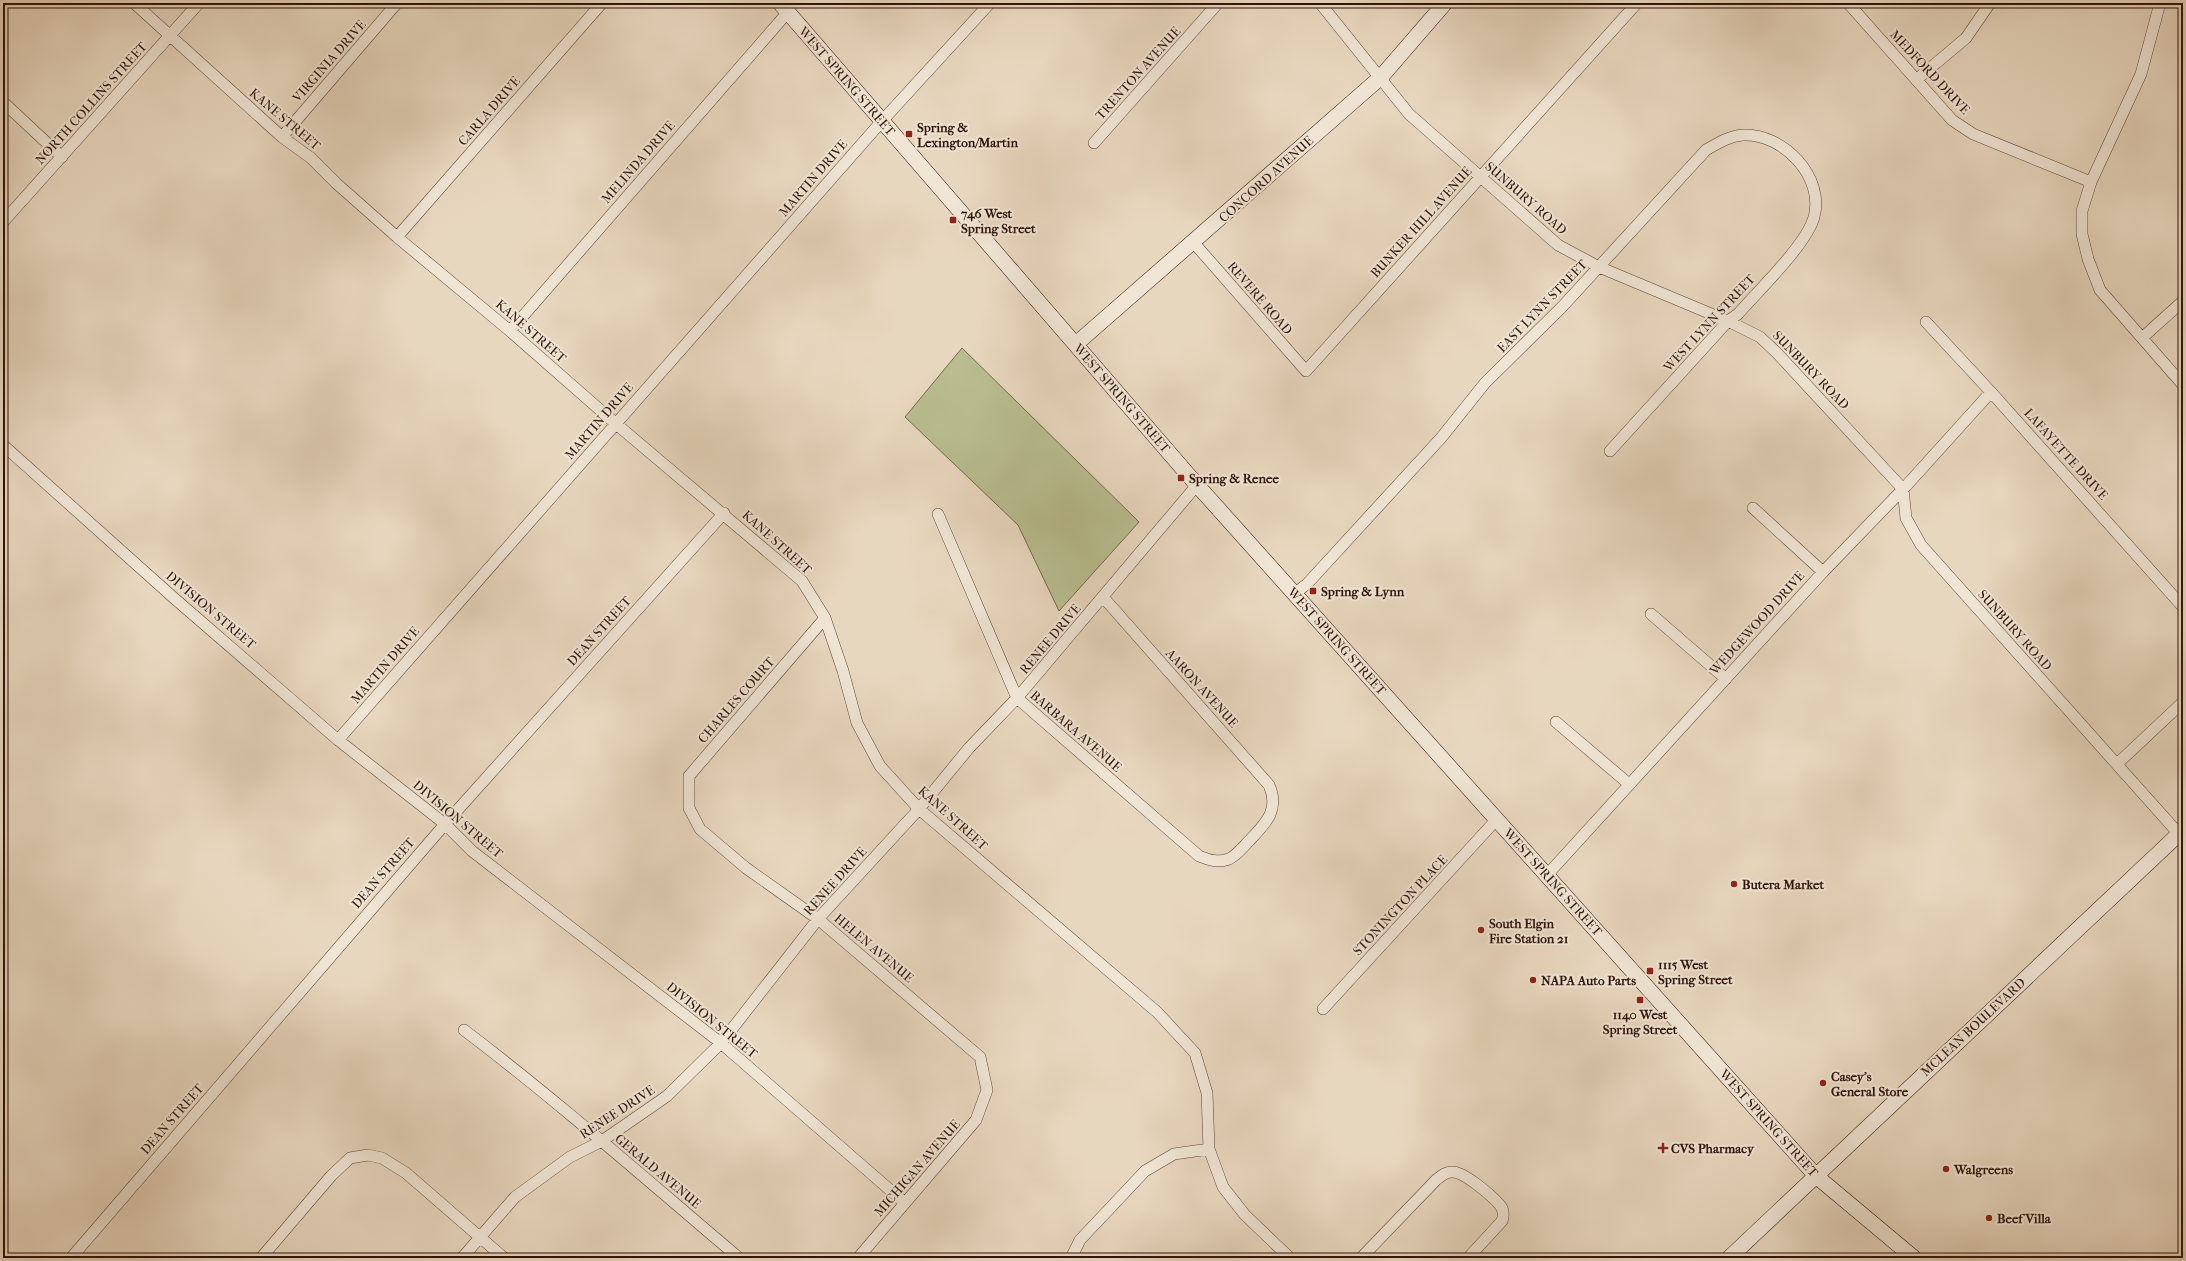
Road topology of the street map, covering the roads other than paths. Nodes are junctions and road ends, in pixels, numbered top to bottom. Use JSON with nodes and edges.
{"nodes":[{"id":1,"x":134,"y":3,"type":"edge"},
{"id":2,"x":199,"y":3,"type":"edge"},
{"id":3,"x":397,"y":3,"type":"edge"},
{"id":4,"x":602,"y":3,"type":"edge"},
{"id":5,"x":990,"y":3,"type":"edge"},
{"id":6,"x":1218,"y":3,"type":"edge"},
{"id":7,"x":1320,"y":3,"type":"edge"},
{"id":8,"x":1446,"y":3,"type":"edge"},
{"id":9,"x":1637,"y":3,"type":"edge"},
{"id":10,"x":1848,"y":3,"type":"edge"},
{"id":11,"x":1990,"y":3,"type":"edge"},
{"id":12,"x":2160,"y":3,"type":"edge"},
{"id":13,"x":784,"y":8,"type":"edge"},
{"id":14,"x":170,"y":36,"type":"junction"},
{"id":15,"x":1381,"y":77,"type":"junction"},
{"id":16,"x":1916,"y":80,"type":"junction"},
{"id":17,"x":3,"y":102,"type":"edge"},
{"id":18,"x":882,"y":121,"type":"junction"},
{"id":19,"x":282,"y":137,"type":"junction"},
{"id":20,"x":1094,"y":143,"type":"dead end"},
{"id":21,"x":62,"y":157,"type":"junction"},
{"id":22,"x":1480,"y":178,"type":"junction"},
{"id":23,"x":2091,"y":182,"type":"junction"},
{"id":24,"x":1816,"y":206,"type":"joint"},
{"id":25,"x":3,"y":222,"type":"edge"},
{"id":26,"x":397,"y":237,"type":"junction"},
{"id":27,"x":1194,"y":243,"type":"junction"},
{"id":28,"x":1599,"y":267,"type":"junction"},
{"id":29,"x":2183,"y":301,"type":"edge"},
{"id":30,"x":1728,"y":321,"type":"junction"},
{"id":31,"x":1926,"y":322,"type":"dead end"},
{"id":32,"x":510,"y":331,"type":"junction"},
{"id":33,"x":2142,"y":338,"type":"junction"},
{"id":34,"x":1076,"y":344,"type":"junction"},
{"id":35,"x":1306,"y":370,"type":"joint"},
{"id":36,"x":2183,"y":385,"type":"edge"},
{"id":37,"x":1991,"y":392,"type":"junction"},
{"id":38,"x":616,"y":423,"type":"junction"},
{"id":39,"x":3,"y":444,"type":"edge"},
{"id":40,"x":1610,"y":451,"type":"dead end"},
{"id":41,"x":1197,"y":485,"type":"junction"},
{"id":42,"x":1903,"y":489,"type":"junction"},
{"id":43,"x":1753,"y":508,"type":"dead end"},
{"id":44,"x":724,"y":513,"type":"junction"},
{"id":45,"x":938,"y":514,"type":"dead end"},
{"id":46,"x":1823,"y":572,"type":"junction"},
{"id":47,"x":1294,"y":594,"type":"junction"},
{"id":48,"x":1103,"y":597,"type":"junction"},
{"id":49,"x":2183,"y":607,"type":"edge"},
{"id":50,"x":1651,"y":614,"type":"dead end"},
{"id":51,"x":825,"y":618,"type":"junction"},
{"id":52,"x":1726,"y":679,"type":"junction"},
{"id":53,"x":1017,"y":698,"type":"junction"},
{"id":54,"x":2183,"y":702,"type":"edge"},
{"id":55,"x":1556,"y":722,"type":"dead end"},
{"id":56,"x":338,"y":740,"type":"junction"},
{"id":57,"x":2116,"y":764,"type":"junction"},
{"id":58,"x":1629,"y":784,"type":"junction"},
{"id":59,"x":689,"y":808,"type":"joint"},
{"id":60,"x":919,"y":809,"type":"junction"},
{"id":61,"x":1497,"y":819,"type":"junction"},
{"id":62,"x":445,"y":824,"type":"junction"},
{"id":63,"x":2181,"y":832,"type":"edge"},
{"id":64,"x":1218,"y":861,"type":"joint"},
{"id":65,"x":1547,"y":875,"type":"junction"},
{"id":66,"x":818,"y":919,"type":"junction"},
{"id":67,"x":1323,"y":1009,"type":"dead end"},
{"id":68,"x":464,"y":1030,"type":"dead end"},
{"id":69,"x":721,"y":1043,"type":"junction"},
{"id":70,"x":987,"y":1090,"type":"joint"},
{"id":71,"x":602,"y":1141,"type":"junction"},
{"id":72,"x":1209,"y":1150,"type":"junction"},
{"id":73,"x":1816,"y":1176,"type":"junction"},
{"id":74,"x":905,"y":1203,"type":"junction"},
{"id":75,"x":480,"y":1237,"type":"junction"},
{"id":76,"x":71,"y":1258,"type":"edge"},
{"id":77,"x":261,"y":1258,"type":"edge"},
{"id":78,"x":462,"y":1258,"type":"edge"},
{"id":79,"x":504,"y":1258,"type":"edge"},
{"id":80,"x":739,"y":1258,"type":"edge"},
{"id":81,"x":858,"y":1258,"type":"edge"},
{"id":82,"x":1071,"y":1258,"type":"edge"},
{"id":83,"x":1290,"y":1258,"type":"edge"},
{"id":84,"x":1362,"y":1258,"type":"edge"},
{"id":85,"x":1468,"y":1258,"type":"edge"},
{"id":86,"x":1729,"y":1258,"type":"edge"},
{"id":87,"x":1914,"y":1258,"type":"edge"}],
"edges":[{"from":1,"to":14,"type":"street","name":"KANE STREET"},
{"from":2,"to":14,"type":"street","name":"NORTH COLLINS STREET"},
{"from":3,"to":19,"type":"street","name":"VIRGINIA DRIVE"},
{"from":4,"to":26,"type":"street","name":"CARLA DRIVE"},
{"from":5,"to":18,"type":"street","name":"MARTIN DRIVE"},
{"from":6,"to":20,"type":"street","name":"TRENTON AVENUE"},
{"from":7,"to":15,"type":"street","name":"SUNBURY ROAD"},
{"from":8,"to":15,"type":"main road","name":"CONCORD AVENUE"},
{"from":9,"to":22,"type":"street","name":"BUNKER HILL AVENUE"},
{"from":10,"to":16,"type":"street","name":"MEDFORD DRIVE"},
{"from":11,"to":16,"type":"street"},
{"from":12,"to":23,"type":"street"},
{"from":13,"to":18,"type":"main road","name":"WEST SPRING STREET"},
{"from":13,"to":32,"type":"street","name":"MELINDA DRIVE"},
{"from":14,"to":19,"type":"street","name":"KANE STREET"},
{"from":14,"to":21,"type":"street","name":"NORTH COLLINS STREET"},
{"from":15,"to":22,"type":"street","name":"SUNBURY ROAD"},
{"from":15,"to":27,"type":"main road","name":"CONCORD AVENUE"},
{"from":16,"to":23,"type":"street","name":"MEDFORD DRIVE"},
{"from":17,"to":21,"type":"street"},
{"from":18,"to":34,"type":"main road","name":"WEST SPRING STREET"},
{"from":18,"to":38,"type":"street","name":"MARTIN DRIVE"},
{"from":19,"to":26,"type":"street","name":"KANE STREET"},
{"from":21,"to":25,"type":"street","name":"NORTH COLLINS STREET"},
{"from":22,"to":28,"type":"street","name":"SUNBURY ROAD"},
{"from":22,"to":35,"type":"street","name":"BUNKER HILL AVENUE"},
{"from":23,"to":33,"type":"street"},
{"from":24,"to":28,"type":"street","name":"EAST LYNN STREET"},
{"from":24,"to":30,"type":"street","name":"WEST LYNN STREET"},
{"from":26,"to":32,"type":"street","name":"KANE STREET"},
{"from":27,"to":34,"type":"main road","name":"CONCORD AVENUE"},
{"from":27,"to":35,"type":"street","name":"REVERE ROAD"},
{"from":28,"to":30,"type":"street","name":"SUNBURY ROAD"},
{"from":28,"to":47,"type":"street","name":"EAST LYNN STREET"},
{"from":29,"to":33,"type":"street"},
{"from":30,"to":40,"type":"street","name":"WEST LYNN STREET"},
{"from":30,"to":42,"type":"street","name":"SUNBURY ROAD"},
{"from":31,"to":37,"type":"street","name":"LAFAYETTE DRIVE"},
{"from":32,"to":38,"type":"street","name":"KANE STREET"},
{"from":33,"to":36,"type":"street"},
{"from":34,"to":41,"type":"main road","name":"WEST SPRING STREET"},
{"from":37,"to":42,"type":"street","name":"WEDGEWOOD DRIVE"},
{"from":37,"to":49,"type":"street","name":"LAFAYETTE DRIVE"},
{"from":38,"to":44,"type":"street","name":"KANE STREET"},
{"from":38,"to":56,"type":"street","name":"MARTIN DRIVE"},
{"from":39,"to":56,"type":"street","name":"DIVISION STREET"},
{"from":41,"to":47,"type":"main road","name":"WEST SPRING STREET"},
{"from":41,"to":48,"type":"street","name":"RENEE DRIVE"},
{"from":42,"to":46,"type":"street","name":"WEDGEWOOD DRIVE"},
{"from":42,"to":57,"type":"street","name":"SUNBURY ROAD"},
{"from":43,"to":46,"type":"street"},
{"from":44,"to":51,"type":"street","name":"KANE STREET"},
{"from":44,"to":62,"type":"street","name":"DEAN STREET"},
{"from":45,"to":53,"type":"street","name":"BARBARA AVENUE"},
{"from":46,"to":52,"type":"street","name":"WEDGEWOOD DRIVE"},
{"from":47,"to":61,"type":"main road","name":"WEST SPRING STREET"},
{"from":48,"to":53,"type":"street","name":"RENEE DRIVE"},
{"from":48,"to":64,"type":"street","name":"AARON AVENUE"},
{"from":50,"to":52,"type":"street"},
{"from":51,"to":59,"type":"street","name":"CHARLES COURT"},
{"from":51,"to":60,"type":"street","name":"KANE STREET"},
{"from":52,"to":58,"type":"street","name":"WEDGEWOOD DRIVE"},
{"from":53,"to":60,"type":"street","name":"RENEE DRIVE"},
{"from":53,"to":64,"type":"street","name":"BARBARA AVENUE"},
{"from":54,"to":57,"type":"street"},
{"from":55,"to":58,"type":"street"},
{"from":56,"to":62,"type":"street","name":"DIVISION STREET"},
{"from":57,"to":63,"type":"street","name":"SUNBURY ROAD"},
{"from":58,"to":65,"type":"street","name":"WEDGEWOOD DRIVE"},
{"from":59,"to":66,"type":"street","name":"HELEN AVENUE"},
{"from":60,"to":66,"type":"street","name":"RENEE DRIVE"},
{"from":60,"to":72,"type":"street","name":"KANE STREET"},
{"from":61,"to":65,"type":"main road","name":"WEST SPRING STREET"},
{"from":61,"to":67,"type":"street","name":"STONINGTON PLACE"},
{"from":62,"to":69,"type":"street","name":"DIVISION STREET"},
{"from":62,"to":76,"type":"street","name":"DEAN STREET"},
{"from":63,"to":73,"type":"main road","name":"MCLEAN BOULEVARD"},
{"from":65,"to":73,"type":"main road","name":"WEST SPRING STREET"},
{"from":66,"to":69,"type":"street","name":"RENEE DRIVE"},
{"from":66,"to":70,"type":"street","name":"HELEN AVENUE"},
{"from":68,"to":71,"type":"street","name":"GERALD AVENUE"},
{"from":69,"to":71,"type":"street","name":"RENEE DRIVE"},
{"from":69,"to":74,"type":"street","name":"DIVISION STREET"},
{"from":70,"to":74,"type":"street","name":"MICHIGAN AVENUE"},
{"from":71,"to":75,"type":"street","name":"RENEE DRIVE"},
{"from":71,"to":80,"type":"street","name":"GERALD AVENUE"},
{"from":72,"to":82,"type":"street"},
{"from":72,"to":83,"type":"street","name":"KANE STREET"},
{"from":73,"to":86,"type":"main road","name":"MCLEAN BOULEVARD"},
{"from":73,"to":87,"type":"main road","name":"WEST SPRING STREET"},
{"from":74,"to":81,"type":"street","name":"MICHIGAN AVENUE"},
{"from":75,"to":77,"type":"street"},
{"from":75,"to":78,"type":"street","name":"RENEE DRIVE"},
{"from":75,"to":79,"type":"street"},
{"from":84,"to":85,"type":"street"}]}
